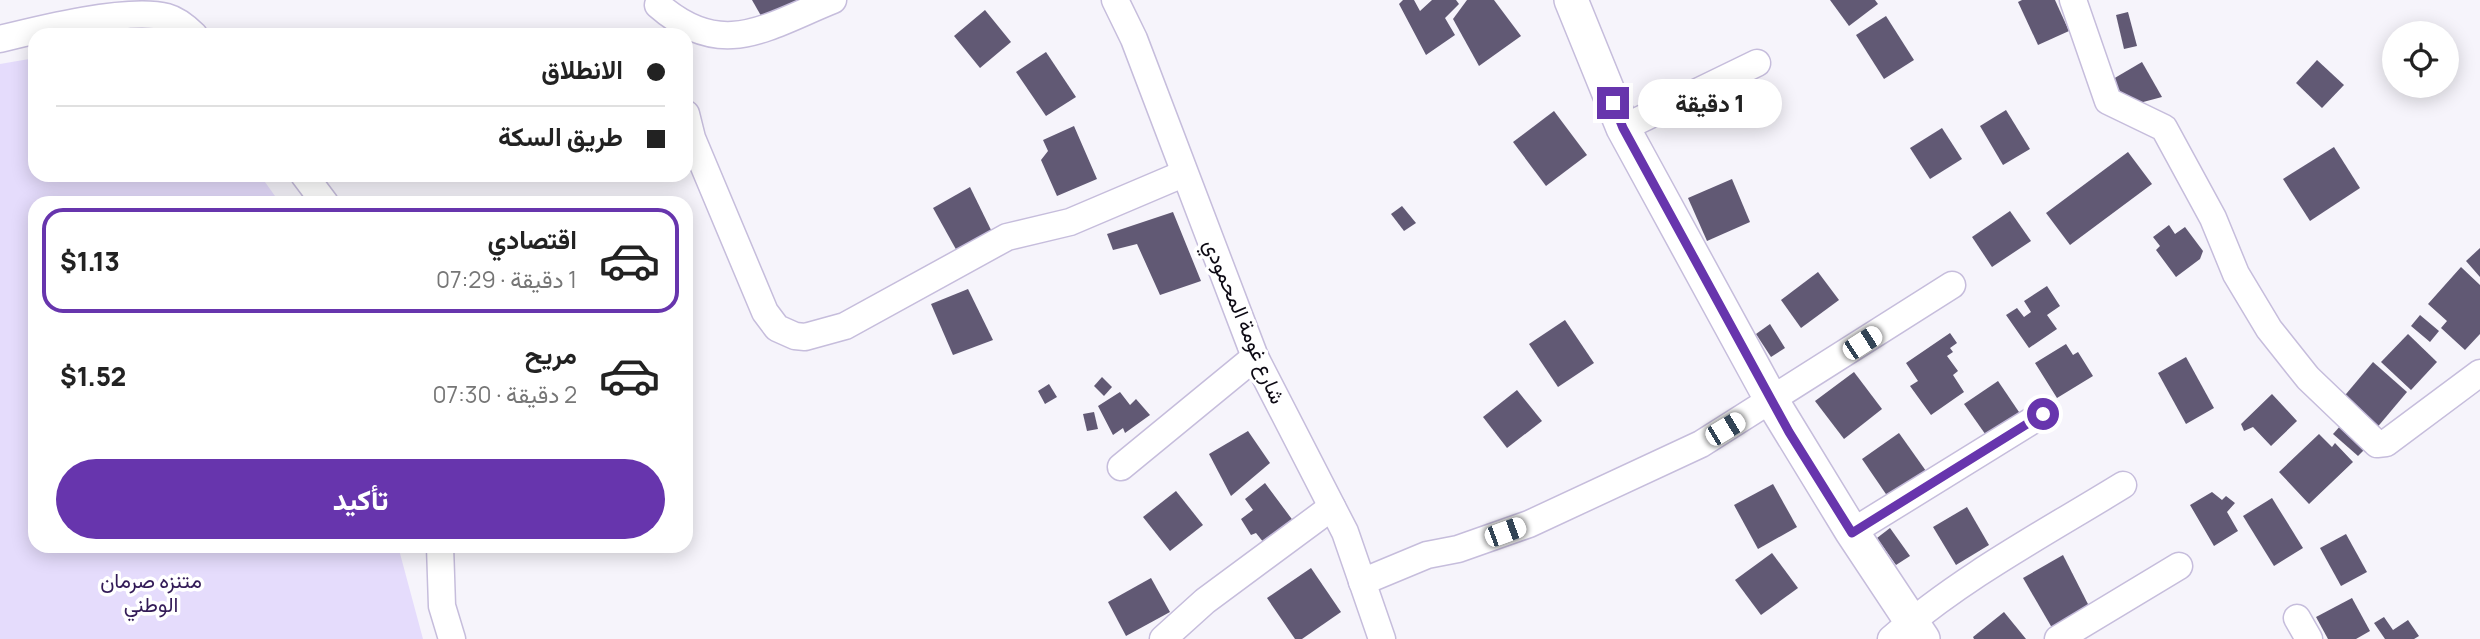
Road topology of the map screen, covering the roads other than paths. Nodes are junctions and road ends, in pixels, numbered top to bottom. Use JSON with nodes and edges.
{"nodes":[{"id":1,"x":833,"y":0,"type":"edge"},
{"id":2,"x":1115,"y":0,"type":"edge"},
{"id":3,"x":1571,"y":0,"type":"edge"},
{"id":4,"x":2073,"y":0,"type":"edge"},
{"id":5,"x":658,"y":2,"type":"edge"},
{"id":6,"x":46,"y":28,"type":"edge"},
{"id":7,"x":187,"y":28,"type":"edge"},
{"id":8,"x":664,"y":28,"type":"edge"},
{"id":9,"x":692,"y":28,"type":"edge"},
{"id":10,"x":693,"y":28,"type":"edge"},
{"id":11,"x":28,"y":32,"type":"edge"},
{"id":12,"x":0,"y":40,"type":"edge"},
{"id":13,"x":1757,"y":64,"type":"dead end"},
{"id":14,"x":1623,"y":128,"type":"junction"},
{"id":15,"x":693,"y":140,"type":"edge"},
{"id":16,"x":1184,"y":174,"type":"junction"},
{"id":17,"x":1952,"y":285,"type":"dead end"},
{"id":18,"x":1255,"y":356,"type":"junction"},
{"id":19,"x":2480,"y":373,"type":"edge"},
{"id":20,"x":1772,"y":401,"type":"junction"},
{"id":21,"x":2043,"y":414,"type":"dead end"},
{"id":22,"x":1121,"y":467,"type":"dead end"},
{"id":23,"x":2123,"y":485,"type":"dead end"},
{"id":24,"x":1332,"y":507,"type":"junction"},
{"id":25,"x":1852,"y":533,"type":"junction"},
{"id":26,"x":440,"y":553,"type":"edge"},
{"id":27,"x":2179,"y":566,"type":"dead end"},
{"id":28,"x":1362,"y":582,"type":"junction"},
{"id":29,"x":1908,"y":633,"type":"edge"},
{"id":30,"x":452,"y":639,"type":"edge"},
{"id":31,"x":1163,"y":639,"type":"edge"},
{"id":32,"x":1382,"y":639,"type":"edge"},
{"id":33,"x":2059,"y":639,"type":"edge"}],
"edges":[{"from":1,"to":10,"type":"street"},
{"from":2,"to":16,"type":"street","name":"شارع غومة المحمودي"},
{"from":3,"to":14,"type":"main road"},
{"from":4,"to":19,"type":"street"},
{"from":5,"to":8,"type":"street"},
{"from":5,"to":9,"type":"street"},
{"from":6,"to":7,"type":"street"},
{"from":11,"to":12,"type":"street"},
{"from":13,"to":14,"type":"street"},
{"from":14,"to":20,"type":"main road"},
{"from":15,"to":16,"type":"street"},
{"from":16,"to":18,"type":"street","name":"شارع غومة المحمودي"},
{"from":17,"to":20,"type":"street"},
{"from":18,"to":22,"type":"street"},
{"from":18,"to":24,"type":"street","name":"شارع غومة المحمودي"},
{"from":20,"to":25,"type":"main road"},
{"from":20,"to":28,"type":"street"},
{"from":21,"to":25,"type":"street"},
{"from":23,"to":29,"type":"street"},
{"from":24,"to":28,"type":"street","name":"شارع غومة المحمودي"},
{"from":24,"to":31,"type":"street"},
{"from":25,"to":29,"type":"main road"},
{"from":26,"to":30,"type":"street"},
{"from":27,"to":33,"type":"street"},
{"from":28,"to":32,"type":"street","name":"شارع غومة المحمودي"}]}
